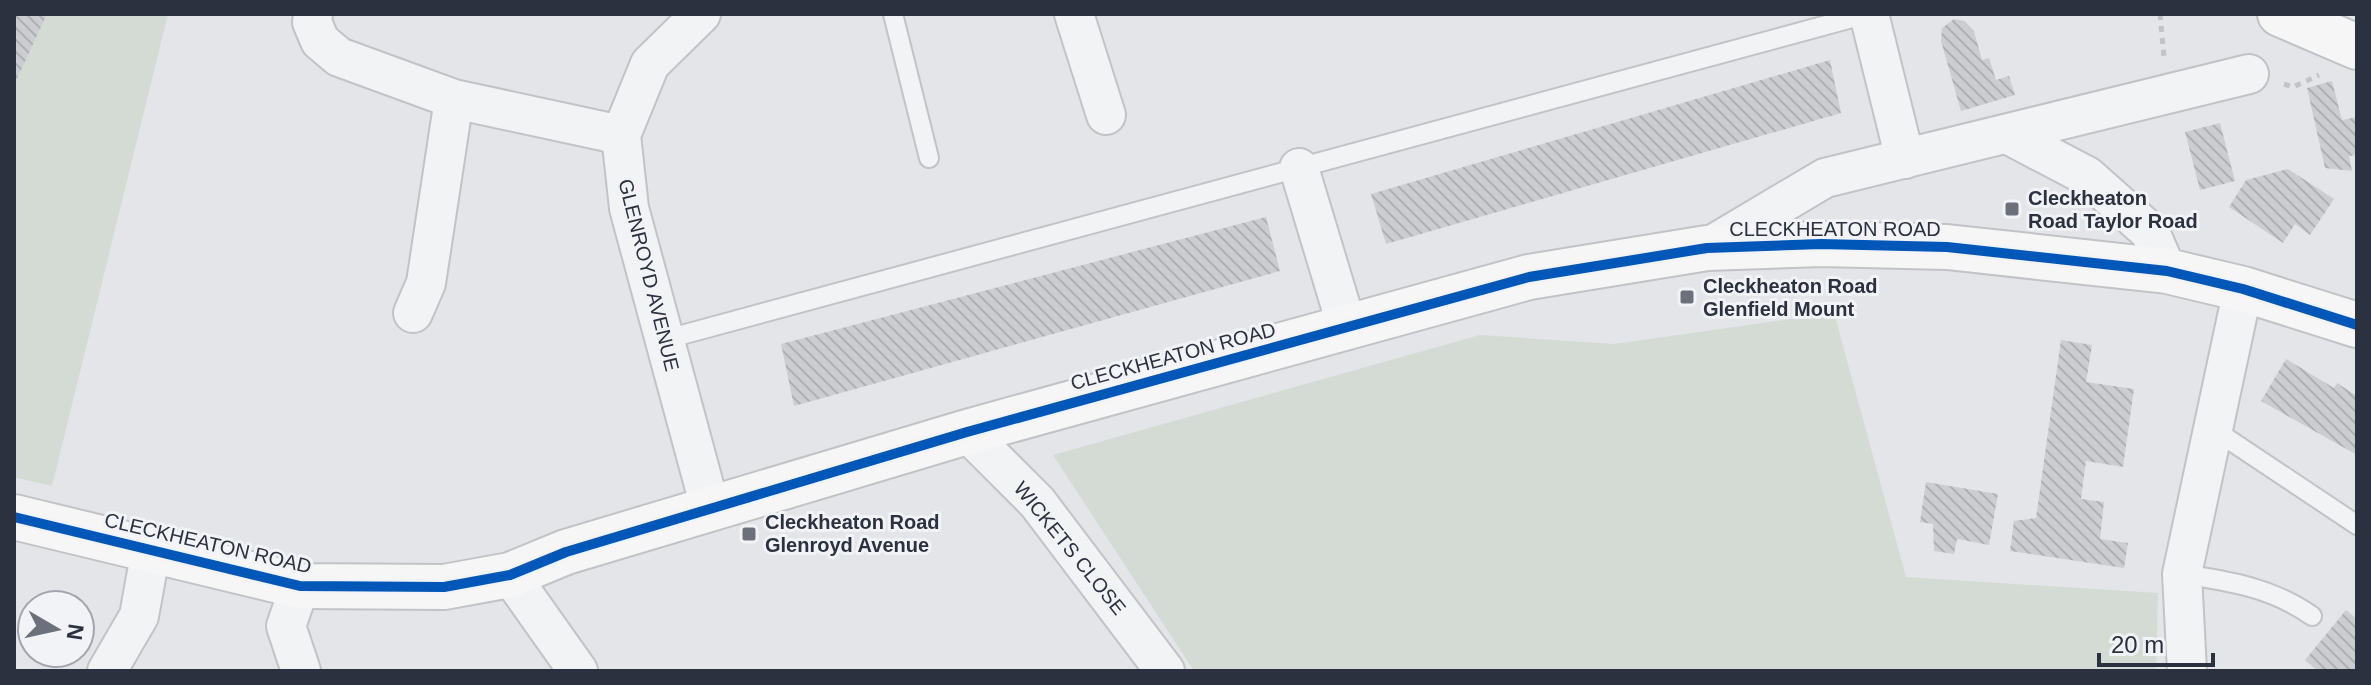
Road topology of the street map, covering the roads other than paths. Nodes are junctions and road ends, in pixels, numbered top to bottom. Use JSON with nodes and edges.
{"nodes":[{"id":1,"x":313,"y":14,"type":"edge"},
{"id":2,"x":701,"y":14,"type":"edge"},
{"id":3,"x":893,"y":14,"type":"edge"},
{"id":4,"x":1074,"y":14,"type":"edge"},
{"id":5,"x":1868,"y":14,"type":"edge"},
{"id":6,"x":2280,"y":14,"type":"edge"},
{"id":7,"x":2344,"y":58,"type":"edge"},
{"id":8,"x":2249,"y":74,"type":"road end"},
{"id":9,"x":454,"y":99,"type":"junction"},
{"id":10,"x":1106,"y":115,"type":"dead end"},
{"id":11,"x":2007,"y":134,"type":"junction"},
{"id":12,"x":621,"y":135,"type":"junction"},
{"id":13,"x":929,"y":158,"type":"dead end"},
{"id":14,"x":1905,"y":159,"type":"junction"},
{"id":15,"x":1299,"y":168,"type":"junction"},
{"id":16,"x":1707,"y":248,"type":"junction"},
{"id":17,"x":2167,"y":271,"type":"junction"},
{"id":18,"x":2243,"y":289,"type":"junction"},
{"id":19,"x":413,"y":313,"type":"dead end"},
{"id":20,"x":2357,"y":325,"type":"edge"},
{"id":21,"x":1347,"y":327,"type":"junction"},
{"id":22,"x":663,"y":340,"type":"junction"},
{"id":23,"x":2213,"y":429,"type":"junction"},
{"id":24,"x":967,"y":432,"type":"junction"},
{"id":25,"x":711,"y":511,"type":"junction"},
{"id":26,"x":14,"y":517,"type":"edge"},
{"id":27,"x":2357,"y":525,"type":"edge"},
{"id":28,"x":151,"y":550,"type":"junction"},
{"id":29,"x":2182,"y":574,"type":"junction"},
{"id":30,"x":510,"y":575,"type":"junction"},
{"id":31,"x":300,"y":586,"type":"junction"},
{"id":32,"x":2312,"y":616,"type":"dead end"},
{"id":33,"x":107,"y":671,"type":"edge"},
{"id":34,"x":301,"y":671,"type":"edge"},
{"id":35,"x":578,"y":671,"type":"edge"},
{"id":36,"x":1165,"y":671,"type":"edge"},
{"id":37,"x":2187,"y":671,"type":"edge"}],
"edges":[{"from":1,"to":9,"type":"street"},
{"from":2,"to":12,"type":"street","name":"GLENROYD AVENUE"},
{"from":3,"to":13,"type":"lane"},
{"from":4,"to":10,"type":"street"},
{"from":5,"to":14,"type":"street"},
{"from":5,"to":15,"type":"lane"},
{"from":6,"to":7,"type":"street"},
{"from":8,"to":11,"type":"street","name":"CLECKHEATON ROAD"},
{"from":9,"to":12,"type":"street"},
{"from":9,"to":19,"type":"street"},
{"from":11,"to":14,"type":"street","name":"CLECKHEATON ROAD"},
{"from":11,"to":17,"type":"street"},
{"from":12,"to":22,"type":"street","name":"GLENROYD AVENUE"},
{"from":14,"to":16,"type":"street","name":"CLECKHEATON ROAD"},
{"from":15,"to":21,"type":"street"},
{"from":15,"to":22,"type":"lane"},
{"from":16,"to":17,"type":"street","name":"CLECKHEATON ROAD"},
{"from":16,"to":21,"type":"street","name":"CLECKHEATON ROAD"},
{"from":17,"to":18,"type":"street","name":"CLECKHEATON ROAD"},
{"from":18,"to":20,"type":"street","name":"CLECKHEATON ROAD"},
{"from":18,"to":23,"type":"street"},
{"from":21,"to":24,"type":"street","name":"CLECKHEATON ROAD"},
{"from":22,"to":25,"type":"street","name":"GLENROYD AVENUE"},
{"from":23,"to":27,"type":"lane"},
{"from":23,"to":29,"type":"street"},
{"from":24,"to":25,"type":"street","name":"CLECKHEATON ROAD"},
{"from":24,"to":36,"type":"street","name":"WICKETS CLOSE"},
{"from":25,"to":30,"type":"street","name":"CLECKHEATON ROAD"},
{"from":26,"to":28,"type":"street","name":"CLECKHEATON ROAD"},
{"from":28,"to":31,"type":"street","name":"CLECKHEATON ROAD"},
{"from":28,"to":33,"type":"street"},
{"from":29,"to":32,"type":"lane"},
{"from":29,"to":37,"type":"street"},
{"from":30,"to":31,"type":"street","name":"CLECKHEATON ROAD"},
{"from":30,"to":35,"type":"street"},
{"from":31,"to":34,"type":"street"}]}
